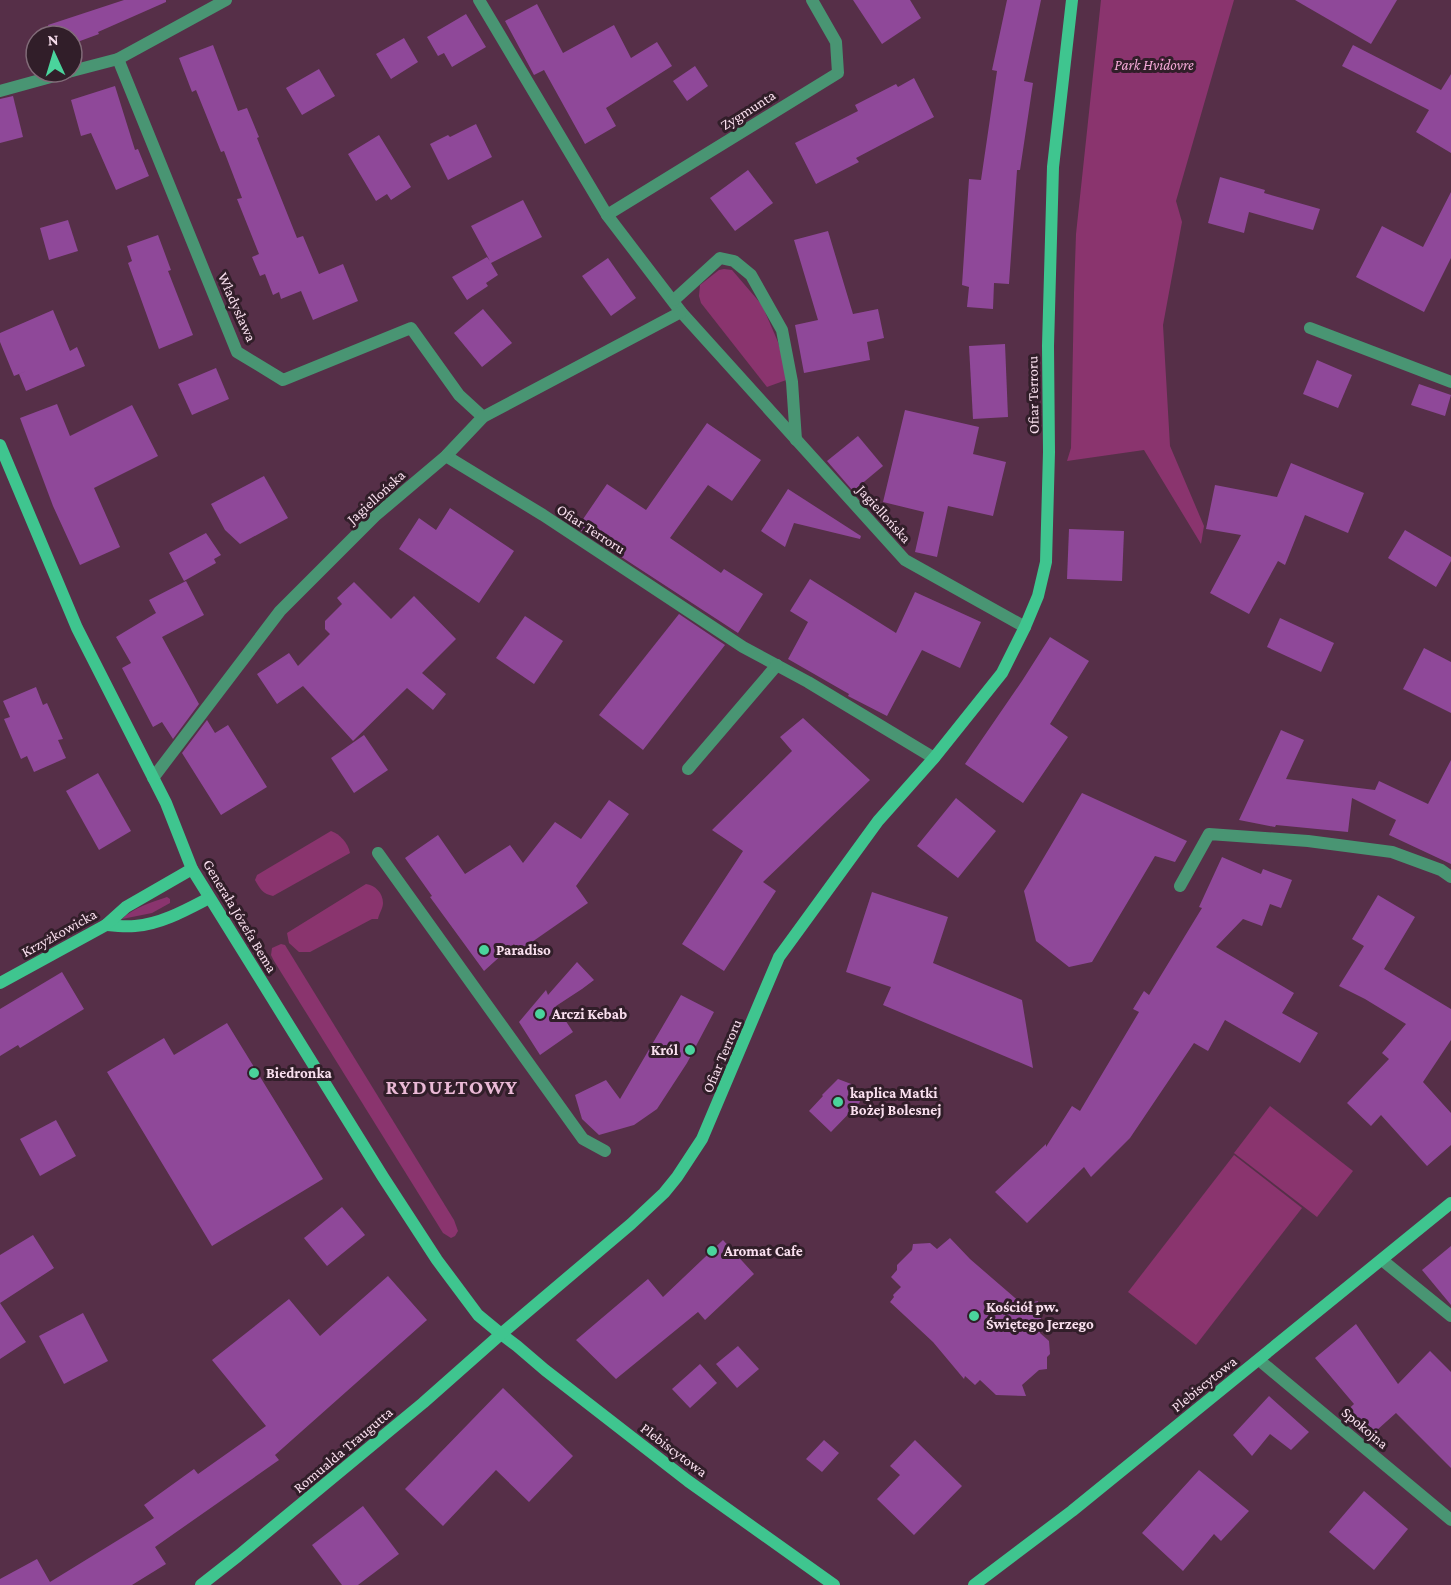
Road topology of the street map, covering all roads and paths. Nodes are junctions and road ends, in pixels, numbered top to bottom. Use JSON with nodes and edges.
{"nodes":[{"id":1,"x":226,"y":0,"type":"edge"},
{"id":2,"x":480,"y":0,"type":"edge"},
{"id":3,"x":812,"y":0,"type":"edge"},
{"id":4,"x":1072,"y":0,"type":"edge"},
{"id":5,"x":118,"y":59,"type":"junction"},
{"id":6,"x":84,"y":68,"type":"edge"},
{"id":7,"x":26,"y":84,"type":"edge"},
{"id":8,"x":0,"y":91,"type":"edge"},
{"id":9,"x":607,"y":215,"type":"junction"},
{"id":10,"x":674,"y":300,"type":"junction"},
{"id":11,"x":681,"y":312,"type":"junction"},
{"id":12,"x":1310,"y":328,"type":"dead end"},
{"id":13,"x":1451,"y":382,"type":"edge"},
{"id":14,"x":483,"y":417,"type":"junction"},
{"id":15,"x":796,"y":440,"type":"junction"},
{"id":16,"x":0,"y":445,"type":"edge"},
{"id":17,"x":446,"y":456,"type":"junction"},
{"id":18,"x":1025,"y":627,"type":"junction"},
{"id":19,"x":777,"y":665,"type":"junction"},
{"id":20,"x":934,"y":758,"type":"junction"},
{"id":21,"x":688,"y":769,"type":"dead end"},
{"id":22,"x":153,"y":778,"type":"junction"},
{"id":23,"x":378,"y":853,"type":"dead end"},
{"id":24,"x":192,"y":869,"type":"junction"},
{"id":25,"x":1451,"y":877,"type":"edge"},
{"id":26,"x":1180,"y":886,"type":"dead end"},
{"id":27,"x":209,"y":898,"type":"junction"},
{"id":28,"x":106,"y":925,"type":"junction"},
{"id":29,"x":0,"y":983,"type":"edge"},
{"id":30,"x":605,"y":1151,"type":"dead end"},
{"id":31,"x":1451,"y":1203,"type":"edge"},
{"id":32,"x":1382,"y":1260,"type":"junction"},
{"id":33,"x":1451,"y":1317,"type":"edge"},
{"id":34,"x":501,"y":1334,"type":"junction"},
{"id":35,"x":1259,"y":1359,"type":"junction"},
{"id":36,"x":1451,"y":1520,"type":"edge"},
{"id":37,"x":201,"y":1585,"type":"edge"},
{"id":38,"x":834,"y":1585,"type":"edge"},
{"id":39,"x":974,"y":1585,"type":"edge"}],
"edges":[{"from":1,"to":5,"type":"street"},
{"from":2,"to":9,"type":"street","name":"Jagiellońska"},
{"from":3,"to":9,"type":"street","name":"Zygmunta"},
{"from":4,"to":18,"type":"street","name":"Ofiar Terroru"},
{"from":5,"to":6,"type":"street"},
{"from":5,"to":14,"type":"street","name":"Władysława"},
{"from":7,"to":8,"type":"street"},
{"from":9,"to":10,"type":"street","name":"Jagiellońska"},
{"from":10,"to":11,"type":"street","name":"Jagiellońska"},
{"from":10,"to":15,"type":"street"},
{"from":11,"to":14,"type":"street","name":"Jagiellońska"},
{"from":11,"to":15,"type":"street","name":"Jagiellońska"},
{"from":12,"to":13,"type":"street"},
{"from":14,"to":17,"type":"street","name":"Jagiellońska"},
{"from":15,"to":18,"type":"street","name":"Jagiellońska"},
{"from":16,"to":22,"type":"street","name":"Generała Józefa Bema"},
{"from":17,"to":19,"type":"street","name":"Ofiar Terroru"},
{"from":17,"to":22,"type":"street","name":"Jagiellońska"},
{"from":18,"to":20,"type":"street","name":"Ofiar Terroru"},
{"from":19,"to":20,"type":"street","name":"Ofiar Terroru"},
{"from":19,"to":21,"type":"street"},
{"from":20,"to":34,"type":"street","name":"Ofiar Terroru"},
{"from":22,"to":24,"type":"street","name":"Generała Józefa Bema"},
{"from":23,"to":30,"type":"street"},
{"from":24,"to":27,"type":"street","name":"Generała Józefa Bema"},
{"from":24,"to":28,"type":"street","name":"Krzyżkowicka"},
{"from":25,"to":26,"type":"street"},
{"from":27,"to":28,"type":"street"},
{"from":27,"to":34,"type":"street","name":"Generała Józefa Bema"},
{"from":28,"to":29,"type":"street","name":"Krzyżkowicka"},
{"from":31,"to":32,"type":"street","name":"Plebiscytowa"},
{"from":32,"to":33,"type":"street"},
{"from":32,"to":35,"type":"street","name":"Plebiscytowa"},
{"from":34,"to":37,"type":"street","name":"Romualda Traugutta"},
{"from":34,"to":38,"type":"street","name":"Plebiscytowa"},
{"from":35,"to":36,"type":"street","name":"Spokojna"},
{"from":35,"to":39,"type":"street","name":"Plebiscytowa"}]}
